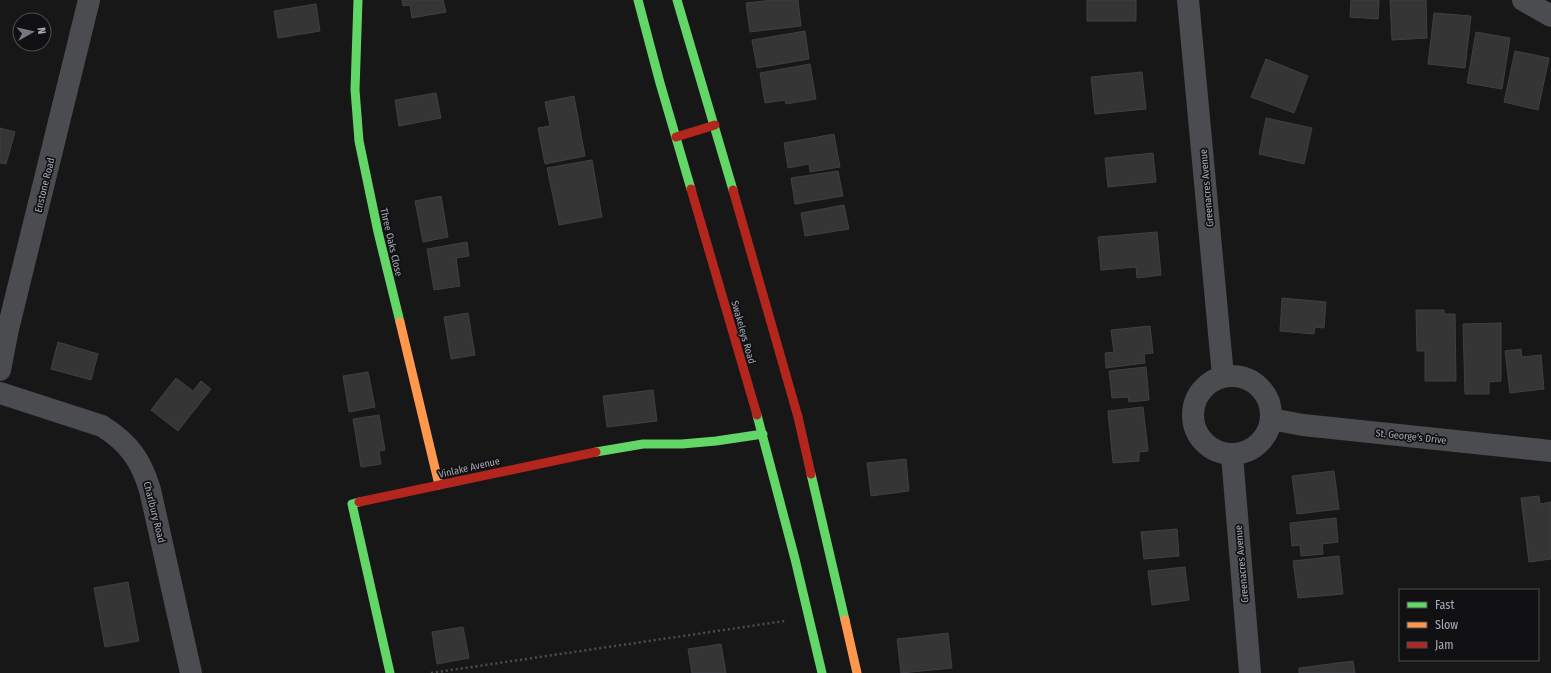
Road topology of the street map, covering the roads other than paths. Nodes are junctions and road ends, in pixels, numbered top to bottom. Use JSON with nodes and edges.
{"nodes":[{"id":1,"x":89,"y":0,"type":"edge"},
{"id":2,"x":358,"y":0,"type":"edge"},
{"id":3,"x":638,"y":0,"type":"edge"},
{"id":4,"x":677,"y":0,"type":"edge"},
{"id":5,"x":1188,"y":0,"type":"edge"},
{"id":6,"x":1523,"y":0,"type":"edge"},
{"id":7,"x":1551,"y":16,"type":"edge"},
{"id":8,"x":715,"y":125,"type":"junction"},
{"id":9,"x":676,"y":137,"type":"junction"},
{"id":10,"x":4,"y":327,"type":"edge"},
{"id":11,"x":0,"y":370,"type":"edge"},
{"id":12,"x":1223,"y":376,"type":"junction"},
{"id":13,"x":0,"y":393,"type":"edge"},
{"id":14,"x":1271,"y":419,"type":"junction"},
{"id":15,"x":763,"y":434,"type":"junction"},
{"id":16,"x":1551,"y":451,"type":"edge"},
{"id":17,"x":1232,"y":454,"type":"junction"},
{"id":18,"x":439,"y":485,"type":"junction"},
{"id":19,"x":192,"y":673,"type":"edge"},
{"id":20,"x":390,"y":673,"type":"edge"},
{"id":21,"x":822,"y":673,"type":"edge"},
{"id":22,"x":857,"y":673,"type":"edge"},
{"id":23,"x":1250,"y":673,"type":"edge"}],
"edges":[{"from":1,"to":10,"type":"street","name":"Enstone Road"},
{"from":2,"to":18,"type":"main road","name":"Three Oaks Close"},
{"from":3,"to":9,"type":"main road","name":"Swakeleys Road"},
{"from":4,"to":8,"type":"main road"},
{"from":5,"to":12,"type":"street","name":"Greenacres Avenue"},
{"from":6,"to":7,"type":"street"},
{"from":8,"to":9,"type":"main road"},
{"from":8,"to":22,"type":"main road"},
{"from":9,"to":15,"type":"main road","name":"Swakeleys Road"},
{"from":10,"to":11,"type":"street","name":"Enstone Road"},
{"from":12,"to":14,"type":"street"},
{"from":12,"to":17,"type":"street"},
{"from":13,"to":19,"type":"street","name":"Charlbury Road"},
{"from":14,"to":16,"type":"street","name":"St. George's Drive"},
{"from":14,"to":17,"type":"street"},
{"from":15,"to":18,"type":"main road","name":"Vinlake Avenue"},
{"from":15,"to":21,"type":"main road","name":"Swakeleys Road"},
{"from":17,"to":23,"type":"street","name":"Greenacres Avenue"},
{"from":18,"to":20,"type":"main road","name":"Vinlake Avenue"}]}
